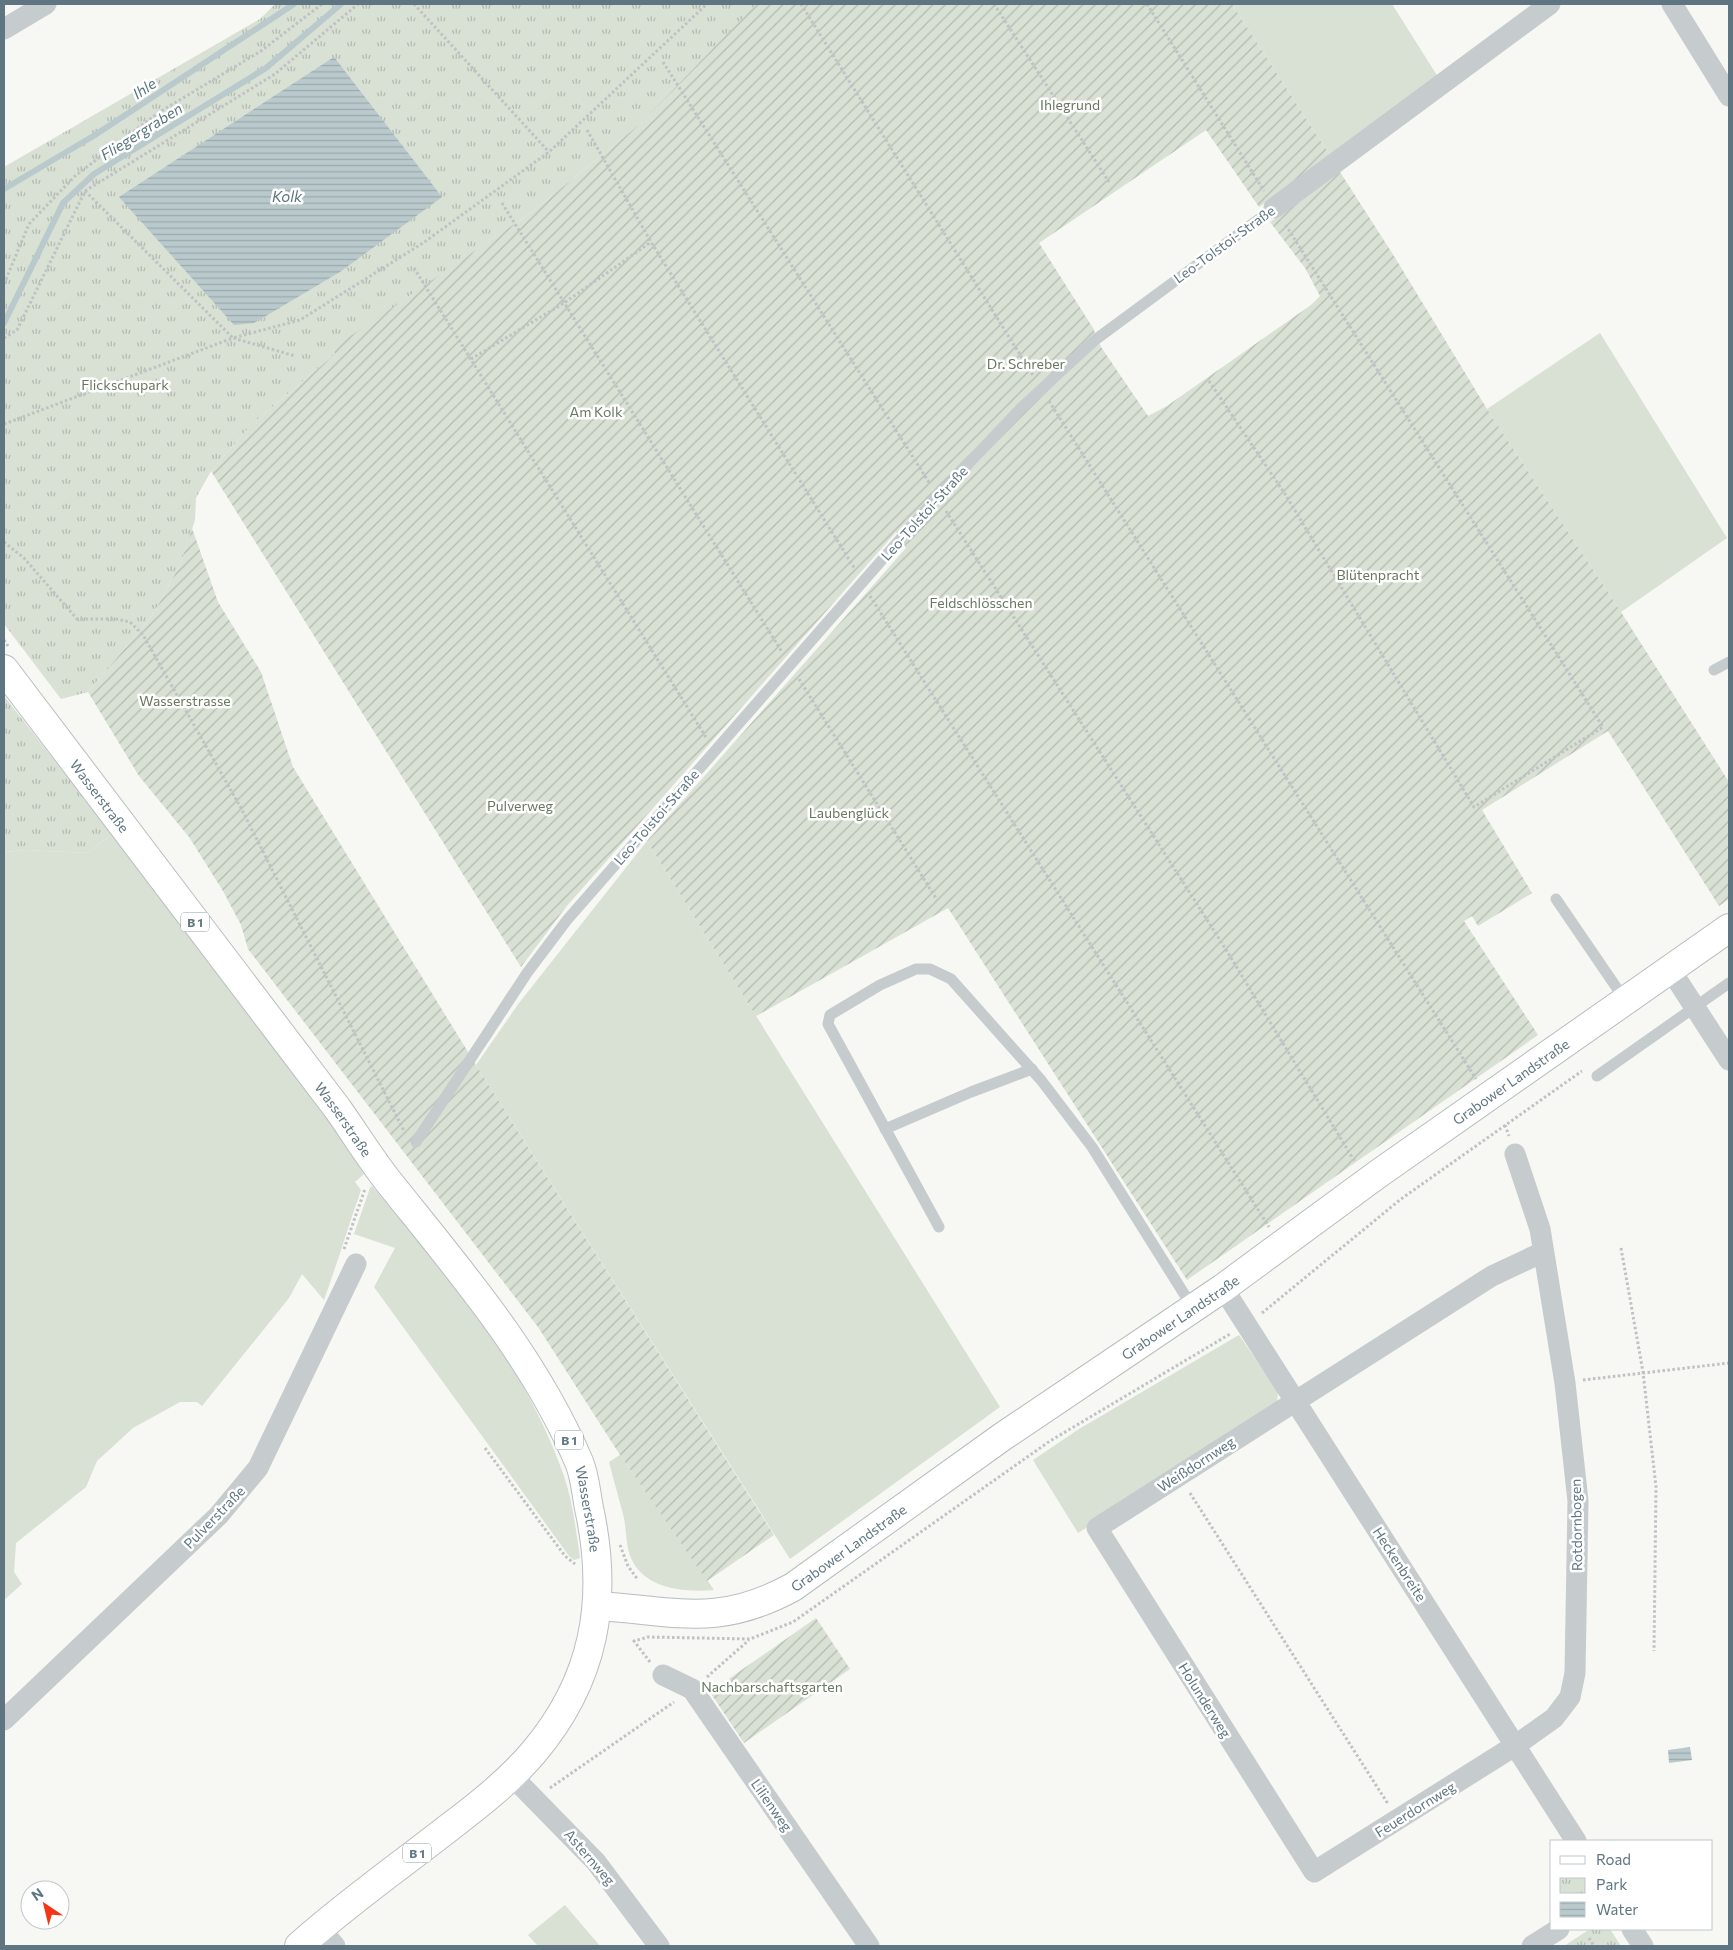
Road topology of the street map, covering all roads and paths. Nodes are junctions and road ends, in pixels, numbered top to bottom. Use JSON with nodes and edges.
{"nodes":[{"id":1,"x":46,"y":4,"type":"edge"},
{"id":2,"x":322,"y":4,"type":"edge"},
{"id":3,"x":358,"y":4,"type":"edge"},
{"id":4,"x":414,"y":4,"type":"edge"},
{"id":5,"x":707,"y":4,"type":"edge"},
{"id":6,"x":801,"y":4,"type":"edge"},
{"id":7,"x":994,"y":4,"type":"edge"},
{"id":8,"x":1147,"y":4,"type":"edge"},
{"id":9,"x":1550,"y":4,"type":"edge"},
{"id":10,"x":1672,"y":4,"type":"edge"},
{"id":11,"x":4,"y":29,"type":"edge"},
{"id":12,"x":663,"y":62,"type":"dead end"},
{"id":13,"x":1729,"y":96,"type":"edge"},
{"id":14,"x":587,"y":130,"type":"dead end"},
{"id":15,"x":549,"y":152,"type":"junction"},
{"id":16,"x":1109,"y":182,"type":"dead end"},
{"id":17,"x":85,"y":191,"type":"junction"},
{"id":18,"x":502,"y":203,"type":"dead end"},
{"id":19,"x":1274,"y":208,"type":"junction"},
{"id":20,"x":651,"y":242,"type":"junction"},
{"id":21,"x":414,"y":268,"type":"dead end"},
{"id":22,"x":4,"y":284,"type":"edge"},
{"id":23,"x":564,"y":303,"type":"junction"},
{"id":24,"x":4,"y":338,"type":"edge"},
{"id":25,"x":233,"y":338,"type":"junction"},
{"id":26,"x":295,"y":356,"type":"dead end"},
{"id":27,"x":472,"y":359,"type":"junction"},
{"id":28,"x":1209,"y":380,"type":"dead end"},
{"id":29,"x":1041,"y":388,"type":"junction"},
{"id":30,"x":4,"y":424,"type":"edge"},
{"id":31,"x":937,"y":496,"type":"junction"},
{"id":32,"x":4,"y":542,"type":"edge"},
{"id":33,"x":863,"y":582,"type":"junction"},
{"id":34,"x":1729,"y":662,"type":"edge"},
{"id":35,"x":791,"y":666,"type":"junction"},
{"id":36,"x":4,"y":669,"type":"edge"},
{"id":37,"x":1714,"y":670,"type":"dead end"},
{"id":38,"x":714,"y":751,"type":"junction"},
{"id":39,"x":1556,"y":899,"type":"dead end"},
{"id":40,"x":937,"y":900,"type":"dead end"},
{"id":41,"x":1729,"y":928,"type":"edge"},
{"id":42,"x":1670,"y":969,"type":"junction"},
{"id":43,"x":1729,"y":983,"type":"edge"},
{"id":44,"x":1626,"y":1000,"type":"junction"},
{"id":45,"x":1695,"y":1007,"type":"junction"},
{"id":46,"x":1729,"y":1060,"type":"edge"},
{"id":47,"x":1588,"y":1066,"type":"dead end"},
{"id":48,"x":1032,"y":1069,"type":"junction"},
{"id":49,"x":1597,"y":1076,"type":"dead end"},
{"id":50,"x":1488,"y":1096,"type":"junction"},
{"id":51,"x":885,"y":1129,"type":"junction"},
{"id":52,"x":416,"y":1142,"type":"joint"},
{"id":53,"x":1515,"y":1154,"type":"dead end"},
{"id":54,"x":1359,"y":1167,"type":"dead end"},
{"id":55,"x":366,"y":1186,"type":"dead end"},
{"id":56,"x":939,"y":1227,"type":"dead end"},
{"id":57,"x":1272,"y":1233,"type":"dead end"},
{"id":58,"x":1621,"y":1248,"type":"dead end"},
{"id":59,"x":1543,"y":1252,"type":"junction"},
{"id":60,"x":356,"y":1264,"type":"joint"},
{"id":61,"x":1223,"y":1288,"type":"junction"},
{"id":62,"x":1193,"y":1308,"type":"junction"},
{"id":63,"x":1246,"y":1324,"type":"junction"},
{"id":64,"x":1192,"y":1358,"type":"dead end"},
{"id":65,"x":1729,"y":1363,"type":"edge"},
{"id":66,"x":1643,"y":1372,"type":"junction"},
{"id":67,"x":1565,"y":1383,"type":"junction"},
{"id":68,"x":1296,"y":1401,"type":"junction"},
{"id":69,"x":485,"y":1448,"type":"dead end"},
{"id":70,"x":1179,"y":1475,"type":"junction"},
{"id":71,"x":1097,"y":1528,"type":"joint"},
{"id":72,"x":581,"y":1565,"type":"dead end"},
{"id":73,"x":598,"y":1606,"type":"junction"},
{"id":74,"x":750,"y":1639,"type":"dead end"},
{"id":75,"x":1654,"y":1651,"type":"dead end"},
{"id":76,"x":663,"y":1675,"type":"dead end"},
{"id":77,"x":692,"y":1689,"type":"junction"},
{"id":78,"x":4,"y":1720,"type":"edge"},
{"id":79,"x":1516,"y":1745,"type":"junction"},
{"id":80,"x":521,"y":1785,"type":"junction"},
{"id":81,"x":1397,"y":1819,"type":"junction"},
{"id":82,"x":1575,"y":1840,"type":"edge"},
{"id":83,"x":1314,"y":1872,"type":"joint"},
{"id":84,"x":1633,"y":1930,"type":"edge"},
{"id":85,"x":327,"y":1937,"type":"edge"},
{"id":86,"x":1589,"y":1938,"type":"dead end"},
{"id":87,"x":299,"y":1946,"type":"edge"},
{"id":88,"x":659,"y":1946,"type":"edge"},
{"id":89,"x":869,"y":1946,"type":"edge"},
{"id":90,"x":1594,"y":1946,"type":"edge"},
{"id":91,"x":1643,"y":1946,"type":"edge"}],
"edges":[{"from":1,"to":11,"type":"street"},
{"from":2,"to":22,"type":"path"},
{"from":3,"to":17,"type":"path"},
{"from":4,"to":15,"type":"path"},
{"from":5,"to":15,"type":"path"},
{"from":6,"to":29,"type":"path"},
{"from":7,"to":16,"type":"path"},
{"from":8,"to":19,"type":"path"},
{"from":9,"to":19,"type":"street","name":"Leo-Tolstoi-Straße"},
{"from":10,"to":13,"type":"street"},
{"from":12,"to":31,"type":"path"},
{"from":14,"to":20,"type":"path"},
{"from":15,"to":25,"type":"path"},
{"from":17,"to":24,"type":"path"},
{"from":17,"to":25,"type":"path"},
{"from":18,"to":23,"type":"path"},
{"from":19,"to":28,"type":"path"},
{"from":19,"to":29,"type":"lane","name":"Leo-Tolstoi-Straße"},
{"from":20,"to":23,"type":"path"},
{"from":20,"to":33,"type":"path"},
{"from":21,"to":27,"type":"path"},
{"from":23,"to":27,"type":"path"},
{"from":23,"to":35,"type":"path"},
{"from":25,"to":26,"type":"path"},
{"from":25,"to":30,"type":"path"},
{"from":27,"to":38,"type":"path"},
{"from":29,"to":31,"type":"lane","name":"Leo-Tolstoi-Straße"},
{"from":29,"to":50,"type":"path"},
{"from":31,"to":33,"type":"lane","name":"Leo-Tolstoi-Straße"},
{"from":31,"to":54,"type":"path"},
{"from":32,"to":52,"type":"path"},
{"from":33,"to":35,"type":"lane","name":"Leo-Tolstoi-Straße"},
{"from":33,"to":57,"type":"path"},
{"from":34,"to":37,"type":"lane"},
{"from":35,"to":38,"type":"lane","name":"Leo-Tolstoi-Straße"},
{"from":35,"to":40,"type":"path"},
{"from":36,"to":73,"type":"main road","name":"Wasserstraße","number":"B 1"},
{"from":38,"to":52,"type":"lane","name":"Leo-Tolstoi-Straße"},
{"from":39,"to":44,"type":"lane"},
{"from":41,"to":42,"type":"main road","name":"Grabower Landstraße"},
{"from":42,"to":44,"type":"main road","name":"Grabower Landstraße"},
{"from":42,"to":45,"type":"street"},
{"from":43,"to":45,"type":"lane"},
{"from":44,"to":50,"type":"main road","name":"Grabower Landstraße"},
{"from":45,"to":46,"type":"street"},
{"from":45,"to":49,"type":"lane"},
{"from":47,"to":63,"type":"path"},
{"from":48,"to":51,"type":"lane"},
{"from":48,"to":51,"type":"lane"},
{"from":48,"to":62,"type":"lane"},
{"from":50,"to":61,"type":"main road","name":"Grabower Landstraße"},
{"from":51,"to":56,"type":"lane"},
{"from":53,"to":59,"type":"street","name":"Rotdornbogen"},
{"from":55,"to":60,"type":"path"},
{"from":58,"to":66,"type":"path"},
{"from":59,"to":67,"type":"street","name":"Rotdornbogen"},
{"from":59,"to":68,"type":"street"},
{"from":60,"to":78,"type":"street","name":"Pulverstraße"},
{"from":61,"to":62,"type":"main road","name":"Grabower Landstraße"},
{"from":61,"to":63,"type":"street","name":"Heckenbreite"},
{"from":62,"to":73,"type":"main road","name":"Grabower Landstraße"},
{"from":63,"to":64,"type":"path"},
{"from":63,"to":68,"type":"street","name":"Heckenbreite"},
{"from":65,"to":66,"type":"path"},
{"from":66,"to":67,"type":"path"},
{"from":66,"to":75,"type":"path"},
{"from":67,"to":79,"type":"street","name":"Rotdornbogen"},
{"from":68,"to":70,"type":"street","name":"Weißdornweg"},
{"from":68,"to":79,"type":"street","name":"Heckenbreite"},
{"from":69,"to":72,"type":"path"},
{"from":70,"to":71,"type":"street","name":"Weißdornweg"},
{"from":70,"to":81,"type":"path"},
{"from":71,"to":83,"type":"street","name":"Holunderweg"},
{"from":73,"to":80,"type":"main road","number":"B 1"},
{"from":74,"to":77,"type":"path"},
{"from":76,"to":77,"type":"street","name":"Lilienweg"},
{"from":77,"to":80,"type":"path"},
{"from":77,"to":89,"type":"street","name":"Lilienweg"},
{"from":79,"to":81,"type":"street","name":"Feuerdornweg"},
{"from":79,"to":82,"type":"street","name":"Heckenbreite"},
{"from":80,"to":85,"type":"main road","number":"B 1"},
{"from":80,"to":88,"type":"street","name":"Asternweg"},
{"from":81,"to":83,"type":"street","name":"Feuerdornweg"},
{"from":84,"to":91,"type":"street"},
{"from":85,"to":87,"type":"main road","number":"B 1"},
{"from":86,"to":90,"type":"path"}]}
